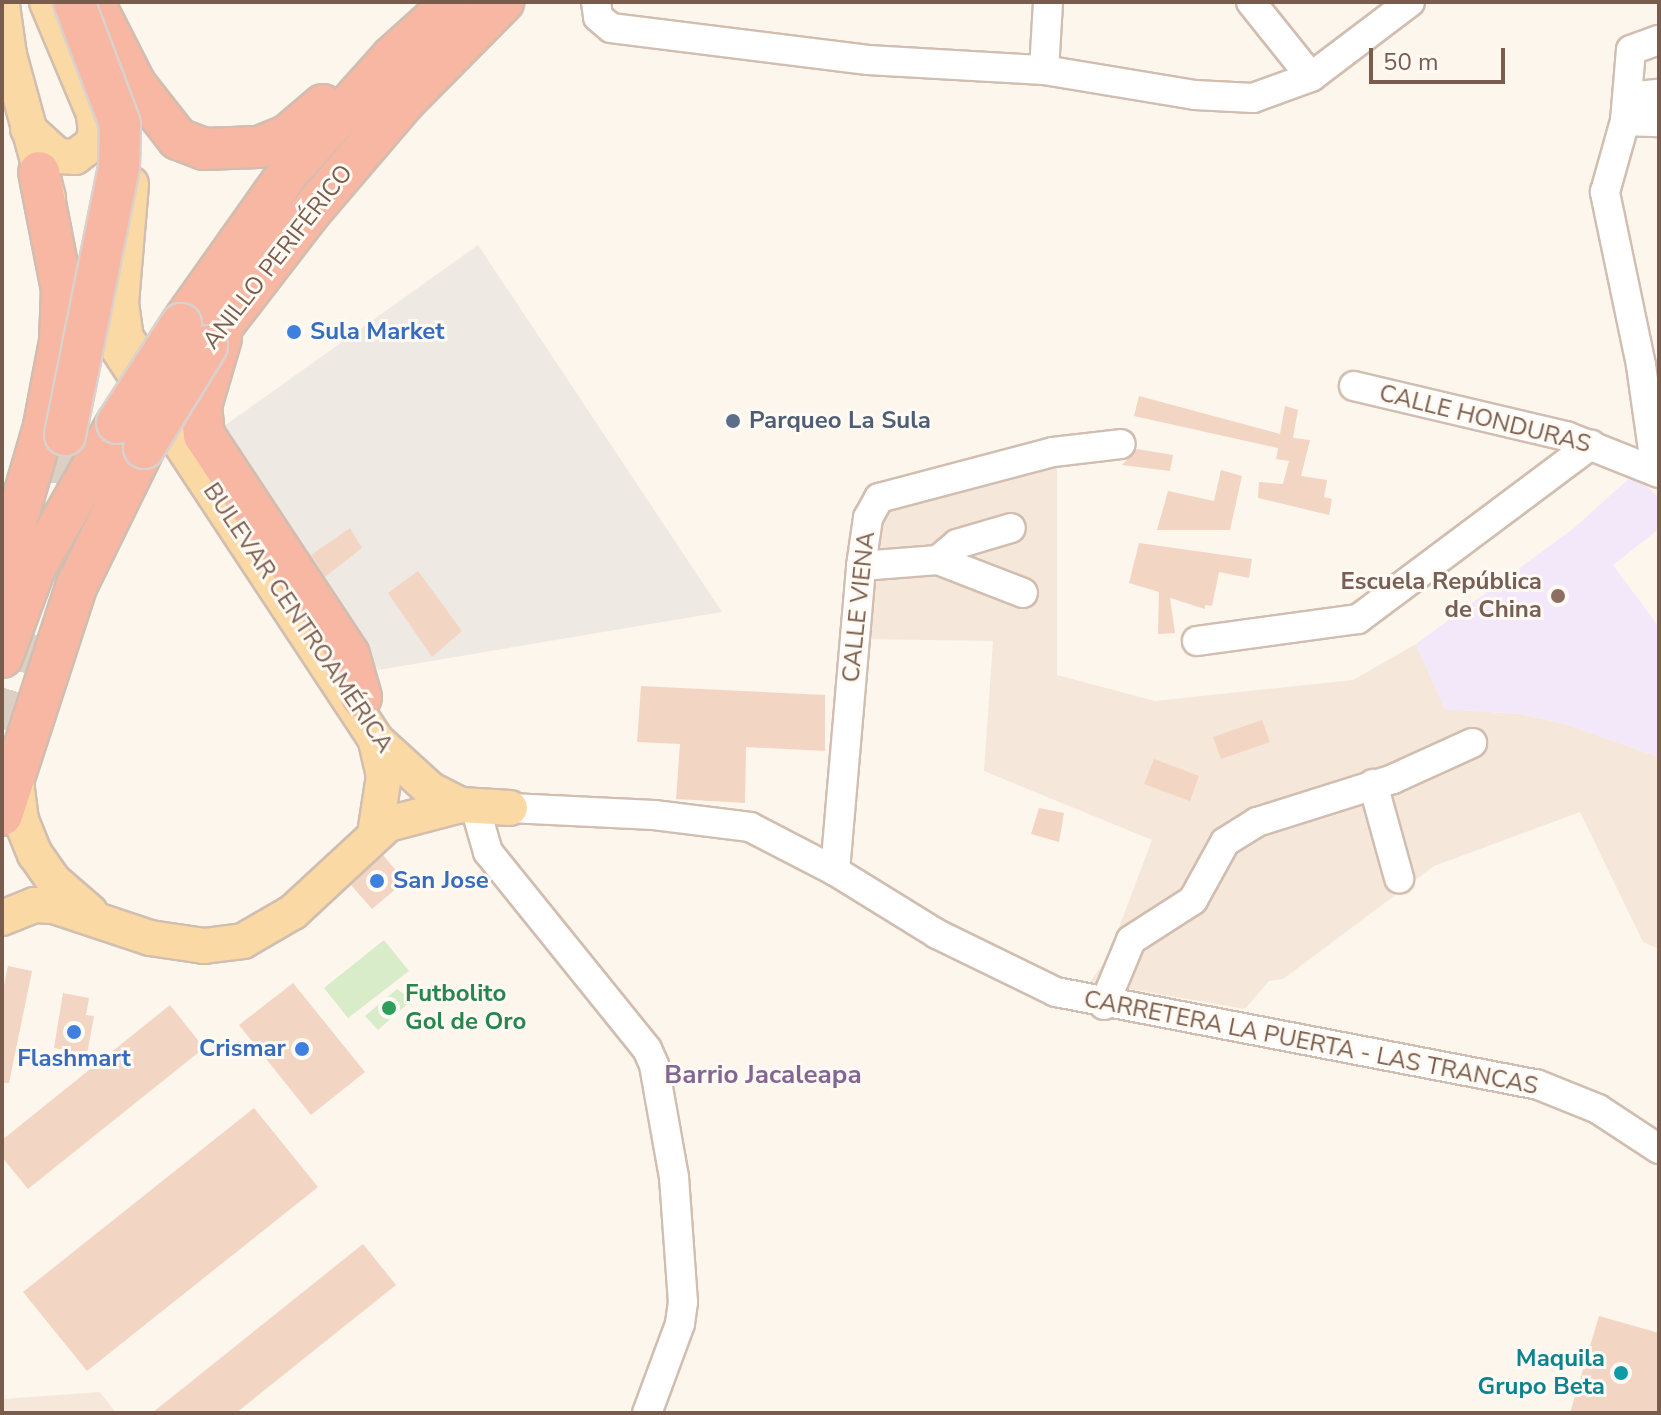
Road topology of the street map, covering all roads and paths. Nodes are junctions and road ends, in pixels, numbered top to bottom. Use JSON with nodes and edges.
{"nodes":[{"id":1,"x":47,"y":2,"type":"edge"},
{"id":2,"x":453,"y":2,"type":"edge"},
{"id":3,"x":503,"y":2,"type":"edge"},
{"id":4,"x":596,"y":2,"type":"edge"},
{"id":5,"x":1048,"y":2,"type":"edge"},
{"id":6,"x":1251,"y":2,"type":"edge"},
{"id":7,"x":1410,"y":2,"type":"edge"},
{"id":8,"x":88,"y":3,"type":"edge"},
{"id":9,"x":2,"y":5,"type":"edge"},
{"id":10,"x":1378,"y":11,"type":"edge"},
{"id":11,"x":1659,"y":40,"type":"edge"},
{"id":12,"x":392,"y":57,"type":"junction"},
{"id":13,"x":1044,"y":70,"type":"junction"},
{"id":14,"x":1311,"y":77,"type":"junction"},
{"id":15,"x":1659,"y":94,"type":"edge"},
{"id":16,"x":1626,"y":109,"type":"junction"},
{"id":17,"x":1659,"y":122,"type":"edge"},
{"id":18,"x":28,"y":129,"type":"junction"},
{"id":19,"x":39,"y":172,"type":"junction"},
{"id":20,"x":205,"y":328,"type":"junction"},
{"id":21,"x":1354,"y":386,"type":"dead end"},
{"id":22,"x":65,"y":435,"type":"tunnel mouth"},
{"id":23,"x":130,"y":436,"type":"junction"},
{"id":24,"x":1121,"y":444,"type":"dead end"},
{"id":25,"x":1591,"y":445,"type":"junction"},
{"id":26,"x":1657,"y":472,"type":"edge"},
{"id":27,"x":1011,"y":528,"type":"dead end"},
{"id":28,"x":938,"y":560,"type":"junction"},
{"id":29,"x":861,"y":566,"type":"junction"},
{"id":30,"x":2,"y":571,"type":"edge"},
{"id":31,"x":1023,"y":593,"type":"dead end"},
{"id":32,"x":1197,"y":641,"type":"dead end"},
{"id":33,"x":2,"y":657,"type":"edge"},
{"id":34,"x":361,"y":697,"type":"junction"},
{"id":35,"x":376,"y":740,"type":"junction"},
{"id":36,"x":1472,"y":743,"type":"dead end"},
{"id":37,"x":15,"y":771,"type":"junction"},
{"id":38,"x":1373,"y":784,"type":"junction"},
{"id":39,"x":468,"y":806,"type":"junction"},
{"id":40,"x":510,"y":808,"type":"junction"},
{"id":41,"x":2,"y":815,"type":"edge"},
{"id":42,"x":375,"y":834,"type":"junction"},
{"id":43,"x":835,"y":871,"type":"junction"},
{"id":44,"x":1399,"y":878,"type":"dead end"},
{"id":45,"x":2,"y":918,"type":"edge"},
{"id":46,"x":102,"y":922,"type":"junction"},
{"id":47,"x":1104,"y":1005,"type":"junction"},
{"id":48,"x":1659,"y":1149,"type":"edge"},
{"id":49,"x":647,"y":1413,"type":"edge"}],
"edges":[{"from":1,"to":18,"type":"main road"},
{"from":2,"to":12,"type":"highway","name":"ANILLO PERIFÉRICO"},
{"from":3,"to":20,"type":"highway","name":"ANILLO PERIFÉRICO"},
{"from":4,"to":13,"type":"street"},
{"from":5,"to":13,"type":"street"},
{"from":6,"to":14,"type":"street"},
{"from":7,"to":10,"type":"street"},
{"from":8,"to":12,"type":"highway"},
{"from":8,"to":22,"type":"highway","bridge":true},
{"from":8,"to":34,"type":"main road","name":"BULEVAR CENTROAMÉRICA"},
{"from":9,"to":18,"type":"main road","name":"BULEVAR CENTROAMÉRICA"},
{"from":10,"to":14,"type":"street"},
{"from":11,"to":16,"type":"street"},
{"from":12,"to":20,"type":"highway","name":"ANILLO PERIFÉRICO"},
{"from":13,"to":14,"type":"street"},
{"from":15,"to":16,"type":"street"},
{"from":16,"to":17,"type":"street"},
{"from":16,"to":26,"type":"street"},
{"from":18,"to":19,"type":"main road","name":"BULEVAR CENTROAMÉRICA"},
{"from":19,"to":30,"type":"highway"},
{"from":19,"to":35,"type":"main road","name":"BULEVAR CENTROAMÉRICA"},
{"from":20,"to":23,"type":"highway","name":"ANILLO PERIFÉRICO","bridge":true},
{"from":20,"to":34,"type":"highway"},
{"from":21,"to":25,"type":"street","name":"CALLE HONDURAS"},
{"from":23,"to":33,"type":"highway","name":"ANILLO PERIFÉRICO"},
{"from":23,"to":37,"type":"highway","name":"ANILLO PERIFÉRICO"},
{"from":24,"to":29,"type":"street","name":"CALLE VIENA"},
{"from":25,"to":26,"type":"street","name":"CALLE HONDURAS"},
{"from":25,"to":32,"type":"street"},
{"from":27,"to":28,"type":"street"},
{"from":28,"to":29,"type":"street"},
{"from":28,"to":31,"type":"street"},
{"from":29,"to":43,"type":"street","name":"CALLE VIENA"},
{"from":34,"to":40,"type":"main road","name":"BULEVAR CENTROAMÉRICA"},
{"from":35,"to":39,"type":"main road","name":"BULEVAR CENTROAMÉRICA"},
{"from":35,"to":42,"type":"main road"},
{"from":36,"to":38,"type":"street"},
{"from":37,"to":41,"type":"highway","name":"ANILLO PERIFÉRICO"},
{"from":37,"to":46,"type":"main road"},
{"from":38,"to":44,"type":"street"},
{"from":38,"to":47,"type":"street"},
{"from":39,"to":40,"type":"main road","name":"BULEVAR CENTROAMÉRICA"},
{"from":39,"to":42,"type":"main road"},
{"from":39,"to":49,"type":"street"},
{"from":40,"to":43,"type":"street","name":"CARRETERA LA PUERTA - LAS TRANCAS"},
{"from":42,"to":46,"type":"main road"},
{"from":43,"to":47,"type":"street","name":"CARRETERA LA PUERTA - LAS TRANCAS"},
{"from":45,"to":46,"type":"main road"},
{"from":47,"to":48,"type":"street","name":"CARRETERA LA PUERTA - LAS TRANCAS"}]}
